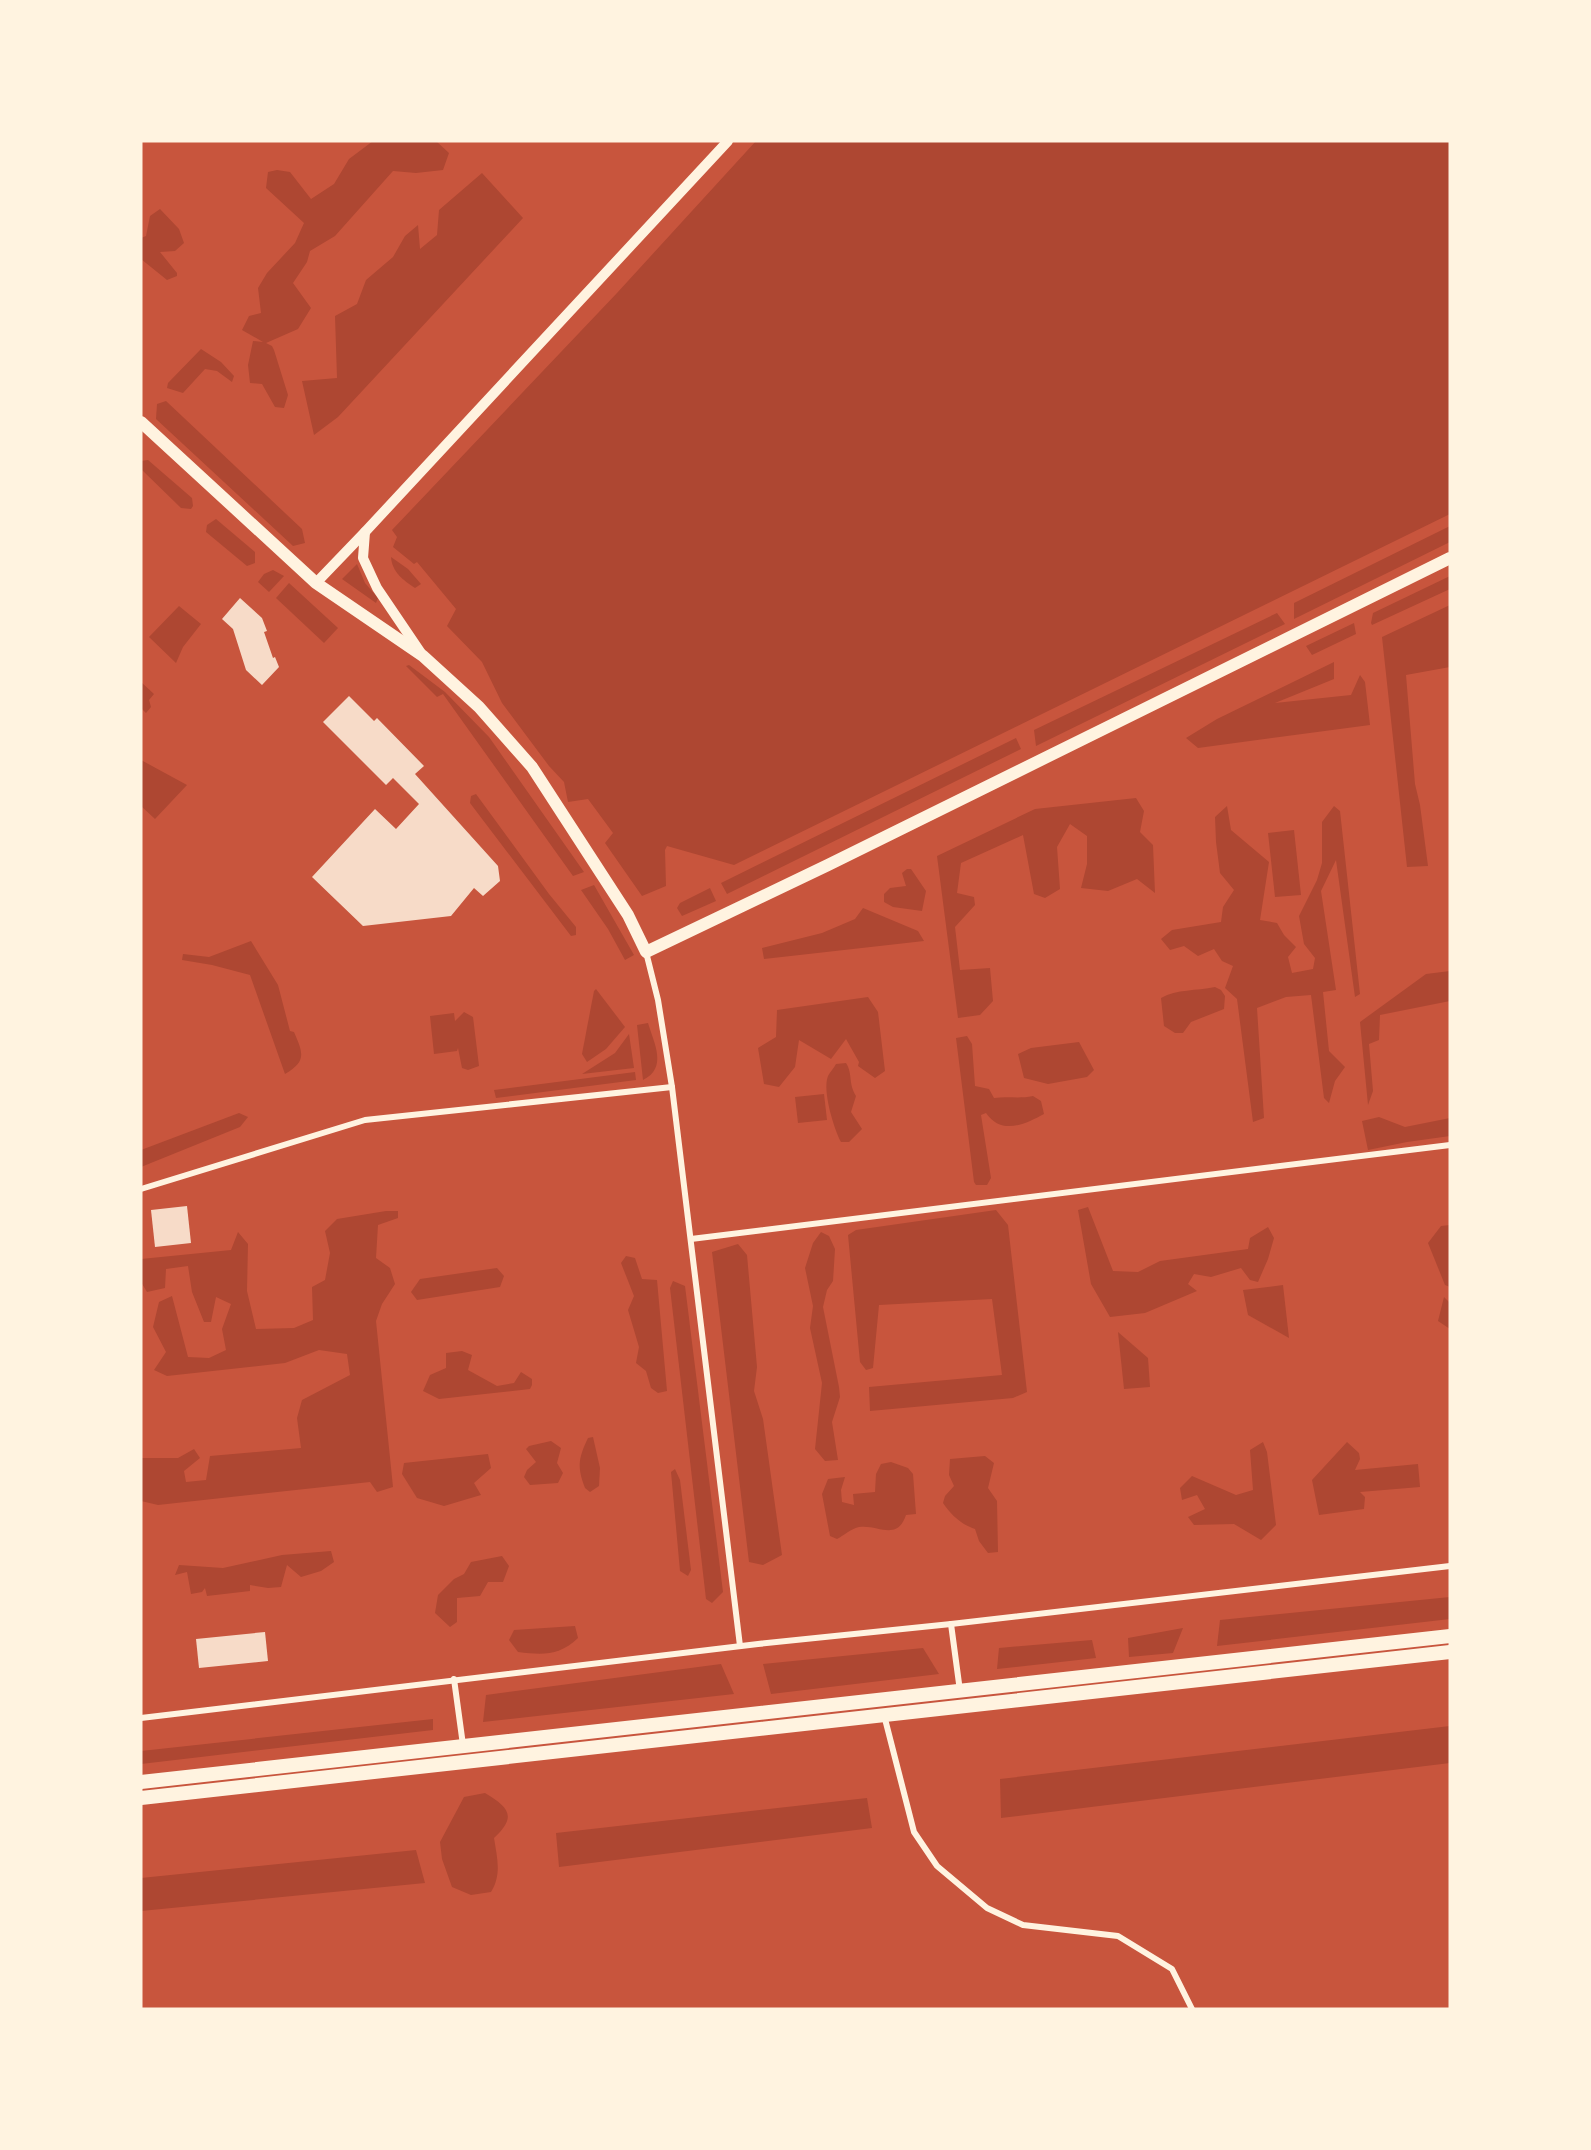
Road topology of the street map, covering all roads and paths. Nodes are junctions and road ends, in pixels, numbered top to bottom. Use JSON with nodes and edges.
{"nodes":[{"id":1,"x":728,"y":141,"type":"edge"},
{"id":2,"x":141,"y":423,"type":"edge"},
{"id":3,"x":365,"y":532,"type":"junction"},
{"id":4,"x":1450,"y":558,"type":"edge"},
{"id":5,"x":316,"y":583,"type":"junction"},
{"id":6,"x":423,"y":656,"type":"junction"},
{"id":7,"x":646,"y":952,"type":"junction"},
{"id":8,"x":672,"y":1087,"type":"junction"},
{"id":9,"x":1450,"y":1145,"type":"edge"},
{"id":10,"x":141,"y":1189,"type":"edge"},
{"id":11,"x":691,"y":1239,"type":"junction"},
{"id":12,"x":1450,"y":1566,"type":"edge"},
{"id":13,"x":951,"y":1624,"type":"junction"},
{"id":14,"x":1450,"y":1636,"type":"edge"},
{"id":15,"x":740,"y":1646,"type":"junction"},
{"id":16,"x":1450,"y":1652,"type":"edge"},
{"id":17,"x":454,"y":1679,"type":"junction"},
{"id":18,"x":960,"y":1691,"type":"junction"},
{"id":19,"x":884,"y":1714,"type":"junction"},
{"id":20,"x":141,"y":1718,"type":"edge"},
{"id":21,"x":463,"y":1745,"type":"junction"},
{"id":22,"x":141,"y":1782,"type":"edge"},
{"id":23,"x":141,"y":1798,"type":"edge"},
{"id":24,"x":1192,"y":2009,"type":"edge"}],
"edges":[{"from":1,"to":3,"type":"street"},
{"from":2,"to":5,"type":"main road"},
{"from":3,"to":5,"type":"street"},
{"from":3,"to":6,"type":"street"},
{"from":4,"to":7,"type":"main road"},
{"from":5,"to":6,"type":"main road"},
{"from":6,"to":7,"type":"main road"},
{"from":7,"to":8,"type":"street"},
{"from":8,"to":10,"type":"street"},
{"from":8,"to":11,"type":"street"},
{"from":9,"to":11,"type":"street"},
{"from":11,"to":15,"type":"street"},
{"from":12,"to":13,"type":"street"},
{"from":13,"to":15,"type":"street"},
{"from":13,"to":18,"type":"street"},
{"from":14,"to":18,"type":"highway"},
{"from":15,"to":17,"type":"street"},
{"from":16,"to":19,"type":"highway"},
{"from":17,"to":20,"type":"street"},
{"from":17,"to":21,"type":"street"},
{"from":18,"to":21,"type":"highway"},
{"from":19,"to":23,"type":"highway"},
{"from":19,"to":24,"type":"street"},
{"from":21,"to":22,"type":"highway"}]}
